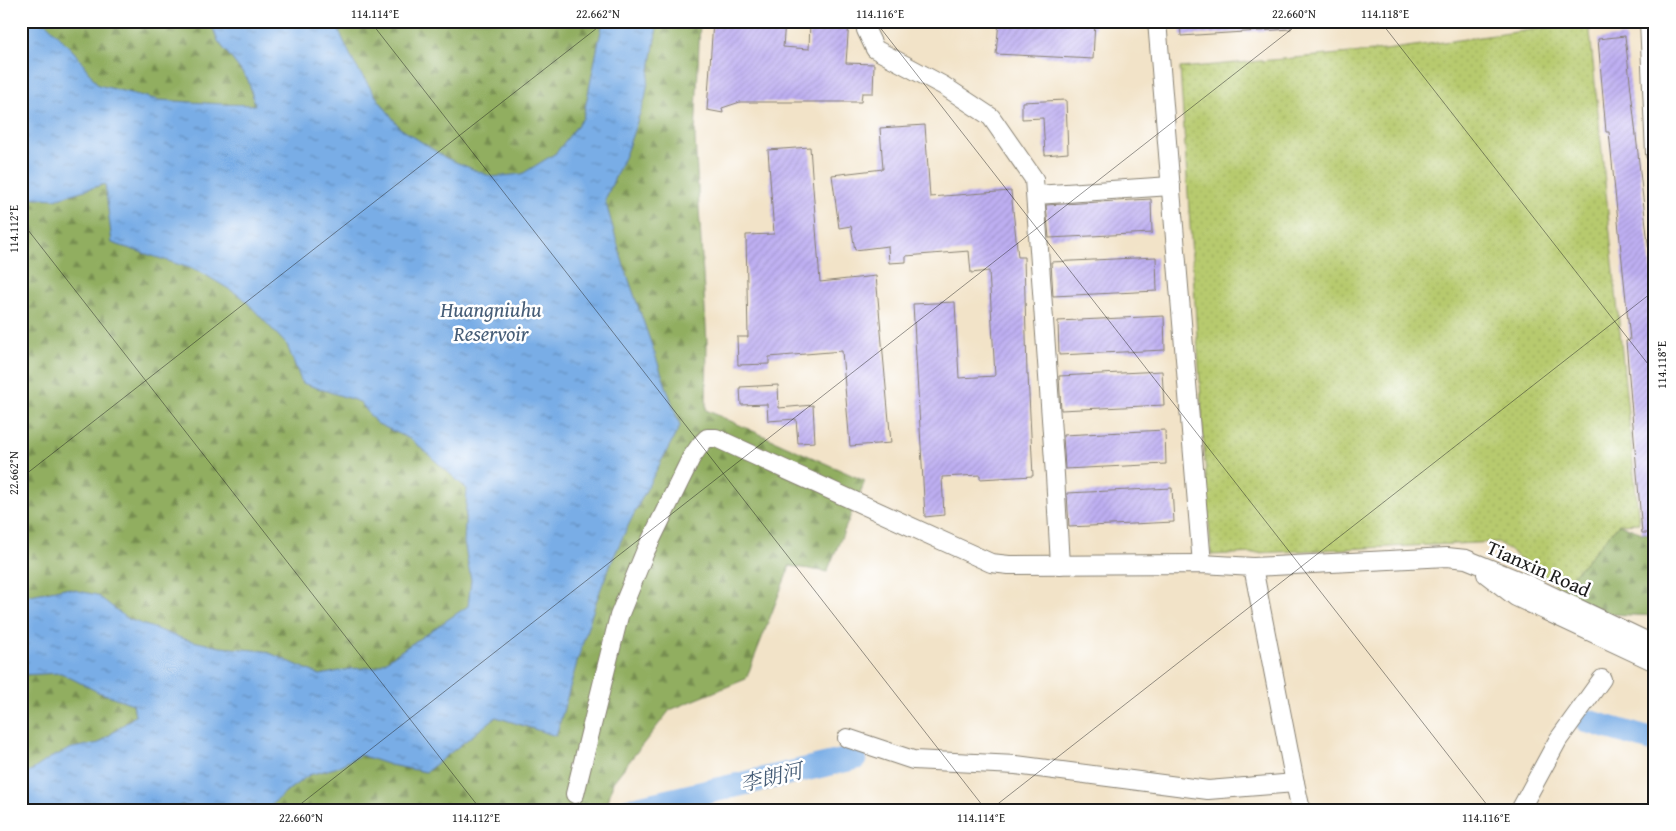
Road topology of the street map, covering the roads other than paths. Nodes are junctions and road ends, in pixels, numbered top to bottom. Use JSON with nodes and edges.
{"nodes":[{"id":1,"x":866,"y":21,"type":"edge"},
{"id":2,"x":1157,"y":21,"type":"edge"},
{"id":3,"x":1649,"y":21,"type":"edge"},
{"id":4,"x":1655,"y":154,"type":"edge"},
{"id":5,"x":1171,"y":186,"type":"junction"},
{"id":6,"x":1036,"y":195,"type":"junction"},
{"id":7,"x":1466,"y":559,"type":"junction"},
{"id":8,"x":1202,"y":564,"type":"junction"},
{"id":9,"x":1060,"y":565,"type":"junction"},
{"id":10,"x":1253,"y":567,"type":"junction"},
{"id":11,"x":1655,"y":645,"type":"edge"},
{"id":12,"x":1655,"y":662,"type":"edge"},
{"id":13,"x":1602,"y":679,"type":"dead end"},
{"id":14,"x":847,"y":738,"type":"dead end"},
{"id":15,"x":1295,"y":783,"type":"junction"},
{"id":16,"x":575,"y":794,"type":"dead end"},
{"id":17,"x":1301,"y":810,"type":"edge"},
{"id":18,"x":1520,"y":810,"type":"edge"}],
"edges":[{"from":1,"to":6,"type":"street"},
{"from":2,"to":5,"type":"street"},
{"from":3,"to":4,"type":"street"},
{"from":5,"to":6,"type":"street"},
{"from":5,"to":8,"type":"street"},
{"from":6,"to":9,"type":"street"},
{"from":7,"to":10,"type":"street"},
{"from":7,"to":11,"type":"street","name":"Tianxin Road"},
{"from":7,"to":12,"type":"street","name":"Tianxin Road"},
{"from":8,"to":9,"type":"street"},
{"from":8,"to":10,"type":"street"},
{"from":9,"to":16,"type":"street"},
{"from":10,"to":15,"type":"street"},
{"from":13,"to":18,"type":"street"},
{"from":14,"to":15,"type":"street"},
{"from":15,"to":17,"type":"street"}]}
